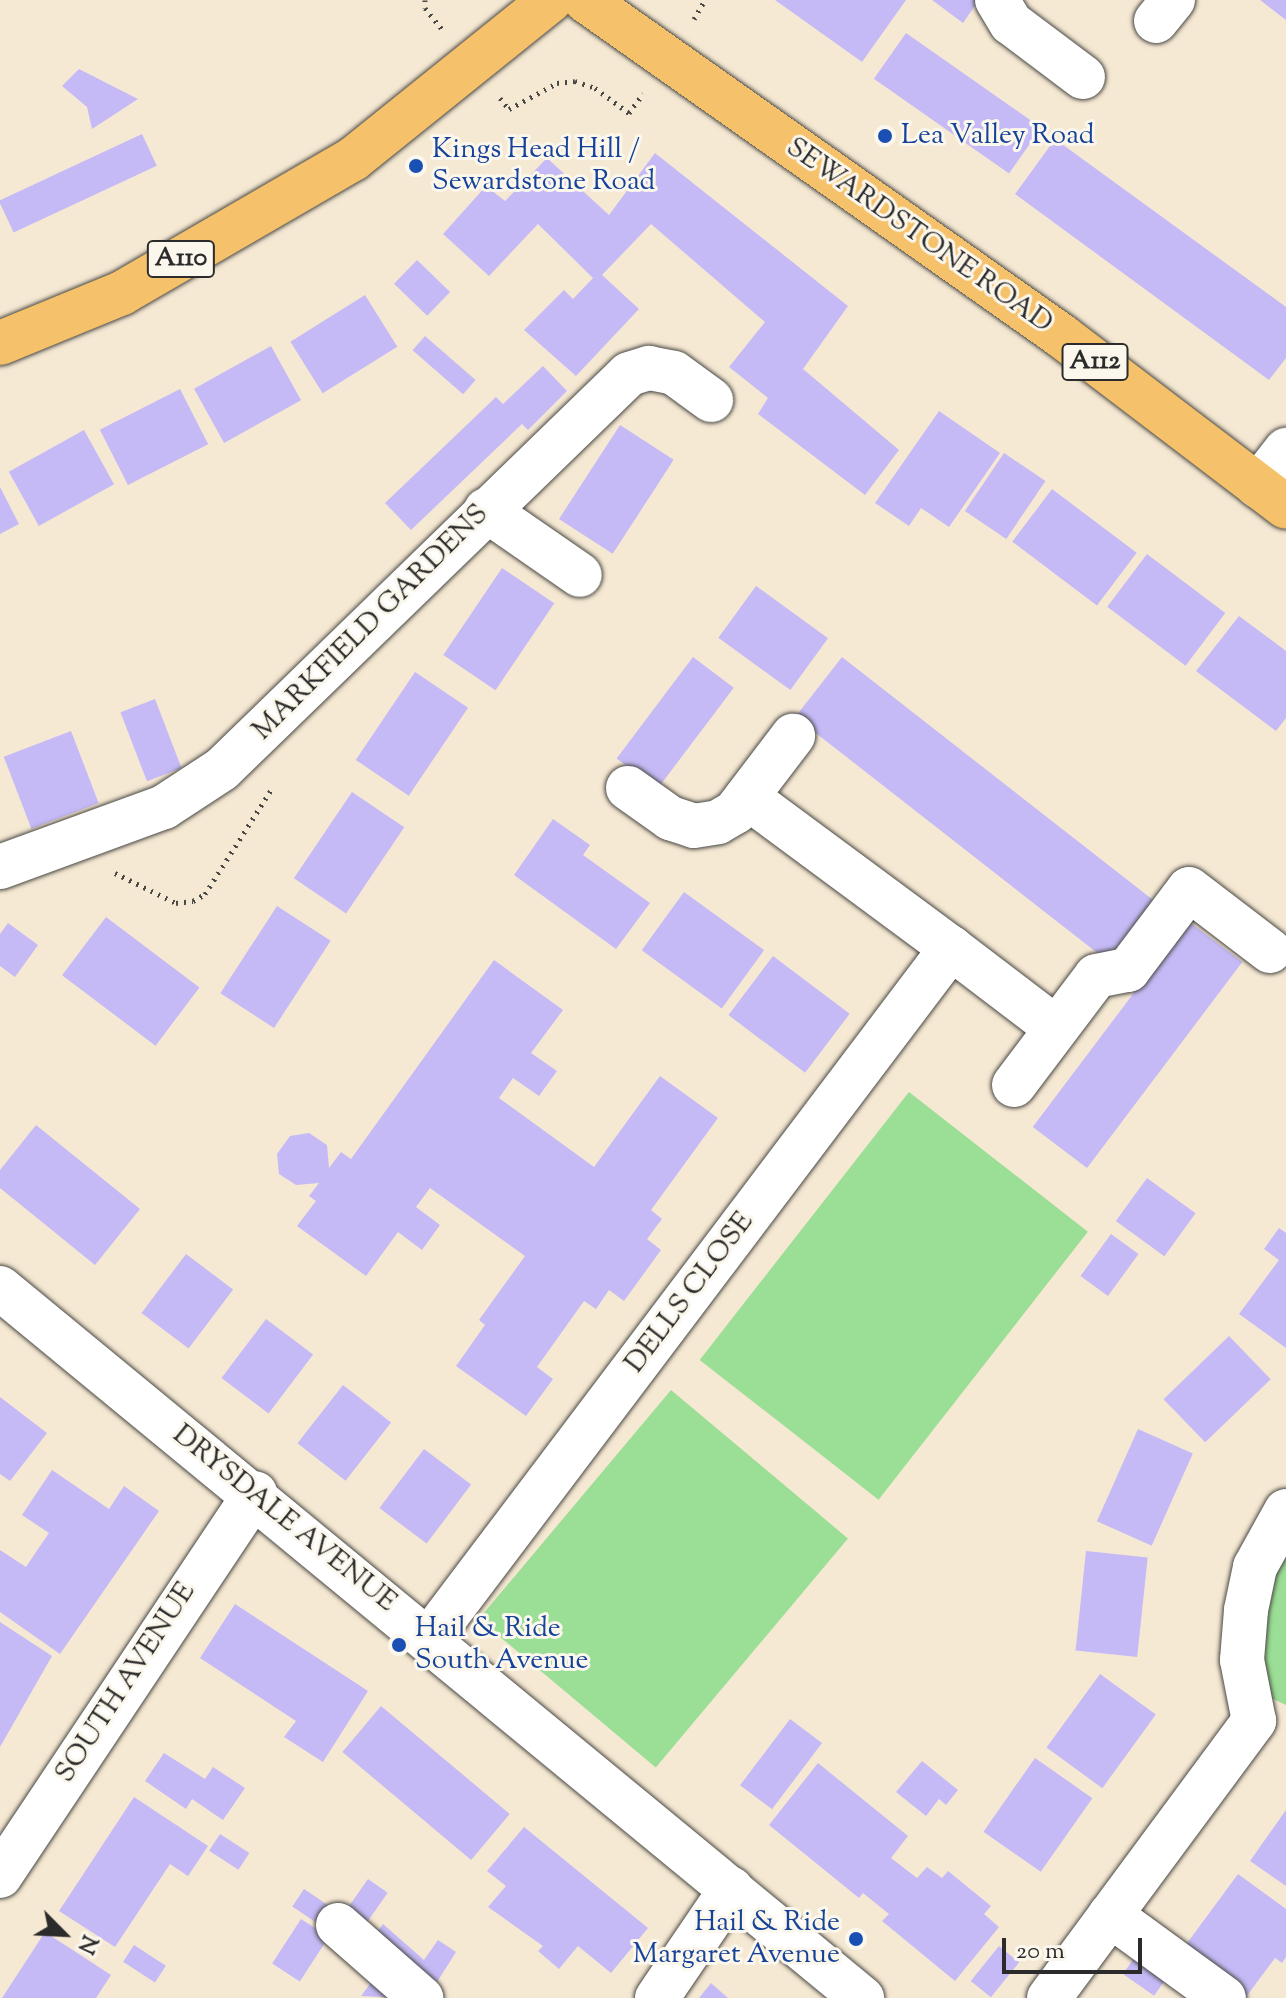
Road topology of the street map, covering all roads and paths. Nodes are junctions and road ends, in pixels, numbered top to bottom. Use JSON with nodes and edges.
{"nodes":[{"id":1,"x":425,"y":0,"type":"edge"},
{"id":2,"x":551,"y":0,"type":"edge"},
{"id":3,"x":585,"y":0,"type":"edge"},
{"id":4,"x":997,"y":0,"type":"edge"},
{"id":5,"x":669,"y":57,"type":"junction"},
{"id":6,"x":472,"y":63,"type":"junction"},
{"id":7,"x":1083,"y":77,"type":"dead end"},
{"id":8,"x":0,"y":343,"type":"edge"},
{"id":9,"x":711,"y":400,"type":"dead end"},
{"id":10,"x":1286,"y":450,"type":"edge"},
{"id":11,"x":1272,"y":497,"type":"edge"},
{"id":12,"x":486,"y":510,"type":"junction"},
{"id":13,"x":580,"y":575,"type":"dead end"},
{"id":14,"x":793,"y":736,"type":"dead end"},
{"id":15,"x":628,"y":788,"type":"dead end"},
{"id":16,"x":747,"y":797,"type":"junction"},
{"id":17,"x":0,"y":867,"type":"edge"},
{"id":18,"x":951,"y":948,"type":"junction"},
{"id":19,"x":1270,"y":951,"type":"dead end"},
{"id":20,"x":1056,"y":1028,"type":"junction"},
{"id":21,"x":1014,"y":1085,"type":"dead end"},
{"id":22,"x":0,"y":1288,"type":"edge"},
{"id":23,"x":255,"y":1493,"type":"junction"},
{"id":24,"x":1286,"y":1511,"type":"edge"},
{"id":25,"x":430,"y":1638,"type":"junction"},
{"id":26,"x":1270,"y":1722,"type":"edge"},
{"id":27,"x":0,"y":1876,"type":"edge"},
{"id":28,"x":731,"y":1889,"type":"junction"},
{"id":29,"x":1110,"y":1915,"type":"junction"},
{"id":30,"x":338,"y":1925,"type":"dead end"},
{"id":31,"x":421,"y":1998,"type":"edge"},
{"id":32,"x":657,"y":1998,"type":"edge"},
{"id":33,"x":862,"y":1998,"type":"edge"},
{"id":34,"x":1049,"y":1998,"type":"edge"},
{"id":35,"x":1224,"y":1998,"type":"edge"}],
"edges":[{"from":1,"to":6,"type":"path"},
{"from":2,"to":6,"type":"main road","number":"A110"},
{"from":3,"to":5,"type":"main road","name":"SEWARDSTONE ROAD","number":"A112"},
{"from":4,"to":7,"type":"street"},
{"from":5,"to":6,"type":"path"},
{"from":5,"to":11,"type":"main road","name":"SEWARDSTONE ROAD","number":"A112"},
{"from":6,"to":8,"type":"main road","number":"A110"},
{"from":9,"to":12,"type":"street","name":"MARKFIELD GARDENS"},
{"from":10,"to":11,"type":"street"},
{"from":12,"to":13,"type":"street"},
{"from":12,"to":17,"type":"street","name":"MARKFIELD GARDENS"},
{"from":14,"to":16,"type":"street"},
{"from":15,"to":16,"type":"street"},
{"from":16,"to":18,"type":"street"},
{"from":18,"to":20,"type":"street"},
{"from":18,"to":25,"type":"street","name":"DELLS CLOSE"},
{"from":19,"to":20,"type":"street"},
{"from":20,"to":21,"type":"street"},
{"from":22,"to":23,"type":"street","name":"DRYSDALE AVENUE"},
{"from":23,"to":25,"type":"street","name":"DRYSDALE AVENUE"},
{"from":23,"to":27,"type":"street","name":"SOUTH AVENUE"},
{"from":24,"to":26,"type":"street"},
{"from":25,"to":28,"type":"street","name":"DRYSDALE AVENUE"},
{"from":26,"to":29,"type":"street"},
{"from":28,"to":32,"type":"street"},
{"from":28,"to":33,"type":"street","name":"DRYSDALE AVENUE"},
{"from":29,"to":34,"type":"street"},
{"from":29,"to":35,"type":"street"},
{"from":30,"to":31,"type":"street"}]}
